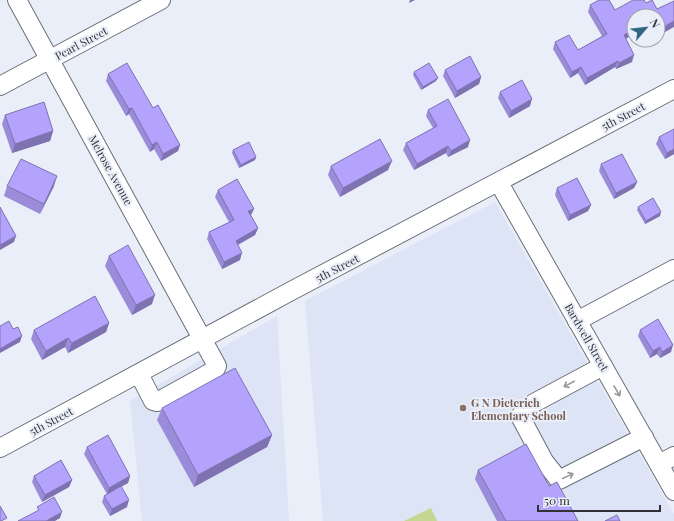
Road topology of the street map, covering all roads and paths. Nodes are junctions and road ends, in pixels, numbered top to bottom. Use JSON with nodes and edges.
{"nodes":[{"id":1,"x":17,"y":0,"type":"edge"},
{"id":2,"x":161,"y":0,"type":"edge"},
{"id":3,"x":50,"y":60,"type":"junction"},
{"id":4,"x":0,"y":86,"type":"edge"},
{"id":5,"x":674,"y":89,"type":"edge"},
{"id":6,"x":499,"y":182,"type":"junction"},
{"id":7,"x":674,"y":269,"type":"edge"},
{"id":8,"x":578,"y":321,"type":"junction"},
{"id":9,"x":204,"y":340,"type":"junction"},
{"id":10,"x":603,"y":366,"type":"junction"},
{"id":11,"x":139,"y":374,"type":"junction"},
{"id":12,"x":644,"y":437,"type":"junction"},
{"id":13,"x":0,"y":448,"type":"edge"},
{"id":14,"x":667,"y":460,"type":"edge"},
{"id":15,"x":674,"y":491,"type":"edge"}],
"edges":[{"from":1,"to":3,"type":"street","name":"Melrose Avenue"},
{"from":2,"to":3,"type":"street","name":"Pearl Street"},
{"from":3,"to":4,"type":"street","name":"Pearl Street"},
{"from":3,"to":9,"type":"street","name":"Melrose Avenue"},
{"from":5,"to":6,"type":"street","name":"5th Street"},
{"from":6,"to":8,"type":"street","name":"Bardwell Street"},
{"from":6,"to":9,"type":"street","name":"5th Street"},
{"from":7,"to":8,"type":"street"},
{"from":8,"to":10,"type":"street","name":"Bardwell Street"},
{"from":9,"to":11,"type":"street","name":"5th Street"},
{"from":9,"to":11,"type":"street","name":"Melrose Avenue"},
{"from":10,"to":12,"type":"street","name":"Bardwell Street","one_way":true},
{"from":10,"to":12,"type":"street","one_way":true},
{"from":11,"to":13,"type":"street","name":"5th Street"},
{"from":12,"to":14,"type":"street","name":"Bardwell Street"},
{"from":14,"to":15,"type":"street","name":"Bardwell Street"}]}
